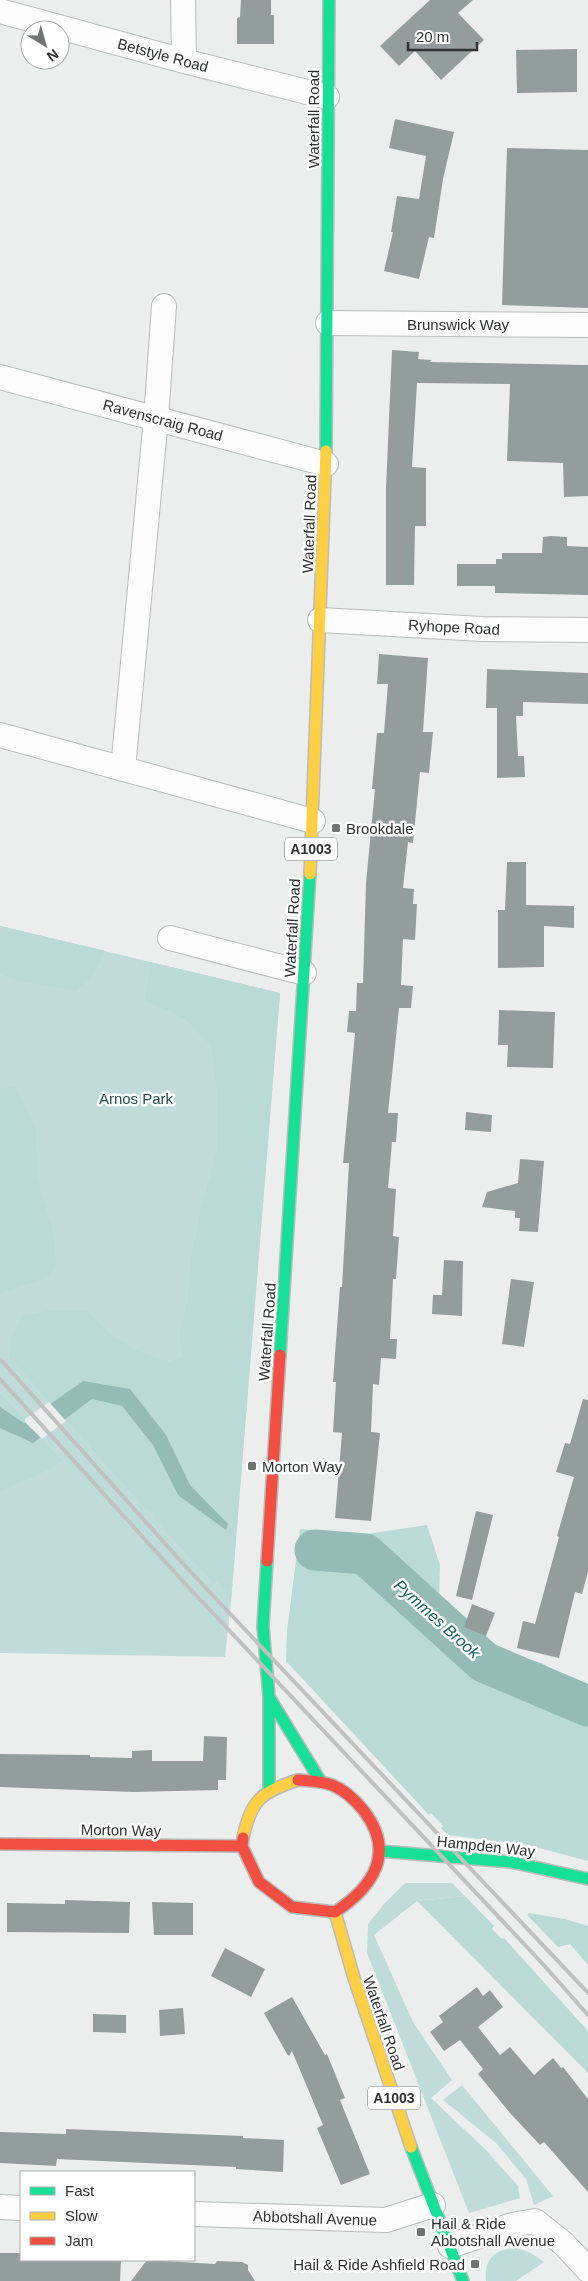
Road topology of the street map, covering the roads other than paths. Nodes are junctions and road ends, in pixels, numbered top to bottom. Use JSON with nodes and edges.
{"nodes":[{"id":1,"x":183,"y":0,"type":"edge"},
{"id":2,"x":329,"y":0,"type":"edge"},
{"id":3,"x":0,"y":11,"type":"edge"},
{"id":4,"x":184,"y":61,"type":"junction"},
{"id":5,"x":327,"y":97,"type":"junction"},
{"id":6,"x":164,"y":306,"type":"dead end"},
{"id":7,"x":328,"y":323,"type":"junction"},
{"id":8,"x":588,"y":325,"type":"edge"},
{"id":9,"x":0,"y":377,"type":"edge"},
{"id":10,"x":156,"y":418,"type":"junction"},
{"id":11,"x":326,"y":464,"type":"junction"},
{"id":12,"x":320,"y":620,"type":"junction"},
{"id":13,"x":588,"y":630,"type":"edge"},
{"id":14,"x":0,"y":735,"type":"edge"},
{"id":15,"x":123,"y":769,"type":"junction"},
{"id":16,"x":313,"y":821,"type":"junction"},
{"id":17,"x":170,"y":938,"type":"dead end"},
{"id":18,"x":304,"y":972,"type":"junction"},
{"id":19,"x":269,"y":1697,"type":"junction"},
{"id":20,"x":321,"y":1782,"type":"junction"},
{"id":21,"x":270,"y":1790,"type":"junction"},
{"id":22,"x":0,"y":1844,"type":"edge"},
{"id":23,"x":242,"y":1846,"type":"junction"},
{"id":24,"x":380,"y":1851,"type":"junction"},
{"id":25,"x":588,"y":1879,"type":"edge"},
{"id":26,"x":335,"y":1912,"type":"junction"},
{"id":27,"x":433,"y":2205,"type":"junction"},
{"id":28,"x":0,"y":2207,"type":"edge"},
{"id":29,"x":20,"y":2208,"type":"edge"},
{"id":30,"x":195,"y":2214,"type":"edge"},
{"id":31,"x":450,"y":2246,"type":"junction"},
{"id":32,"x":588,"y":2270,"type":"edge"},
{"id":33,"x":463,"y":2281,"type":"edge"}],
"edges":[{"from":1,"to":4,"type":"street"},
{"from":2,"to":5,"type":"main road","name":"Waterfall Road","number":"A1003"},
{"from":3,"to":4,"type":"street","name":"Betstyle Road"},
{"from":4,"to":5,"type":"street","name":"Betstyle Road"},
{"from":5,"to":7,"type":"main road","name":"Waterfall Road","number":"A1003"},
{"from":6,"to":10,"type":"street"},
{"from":7,"to":8,"type":"street","name":"Brunswick Way"},
{"from":7,"to":11,"type":"main road","name":"Waterfall Road","number":"A1003"},
{"from":9,"to":10,"type":"street","name":"Ravenscraig Road"},
{"from":10,"to":11,"type":"street","name":"Ravenscraig Road"},
{"from":10,"to":15,"type":"street"},
{"from":11,"to":12,"type":"main road","name":"Waterfall Road","number":"A1003"},
{"from":12,"to":13,"type":"street","name":"Ryhope Road"},
{"from":12,"to":16,"type":"main road","name":"Waterfall Road","number":"A1003"},
{"from":14,"to":15,"type":"street"},
{"from":15,"to":16,"type":"street"},
{"from":16,"to":18,"type":"main road","name":"Waterfall Road","number":"A1003"},
{"from":17,"to":18,"type":"street"},
{"from":18,"to":19,"type":"main road","name":"Waterfall Road","number":"A1003"},
{"from":19,"to":20,"type":"main road","name":"Waterfall Road","number":"A1003"},
{"from":19,"to":21,"type":"main road"},
{"from":20,"to":21,"type":"main road"},
{"from":20,"to":24,"type":"main road"},
{"from":21,"to":23,"type":"main road"},
{"from":22,"to":23,"type":"main road","name":"Morton Way"},
{"from":23,"to":26,"type":"main road"},
{"from":24,"to":25,"type":"main road","name":"Hampden Way"},
{"from":24,"to":26,"type":"main road"},
{"from":26,"to":27,"type":"main road","name":"Waterfall Road","number":"A1003"},
{"from":27,"to":30,"type":"street","name":"Abbotshall Avenue"},
{"from":27,"to":31,"type":"main road","name":"Waterfall Road","number":"A1003"},
{"from":28,"to":29,"type":"street"},
{"from":31,"to":32,"type":"street"},
{"from":31,"to":33,"type":"main road","name":"Waterfall Road","number":"A1003"}]}
